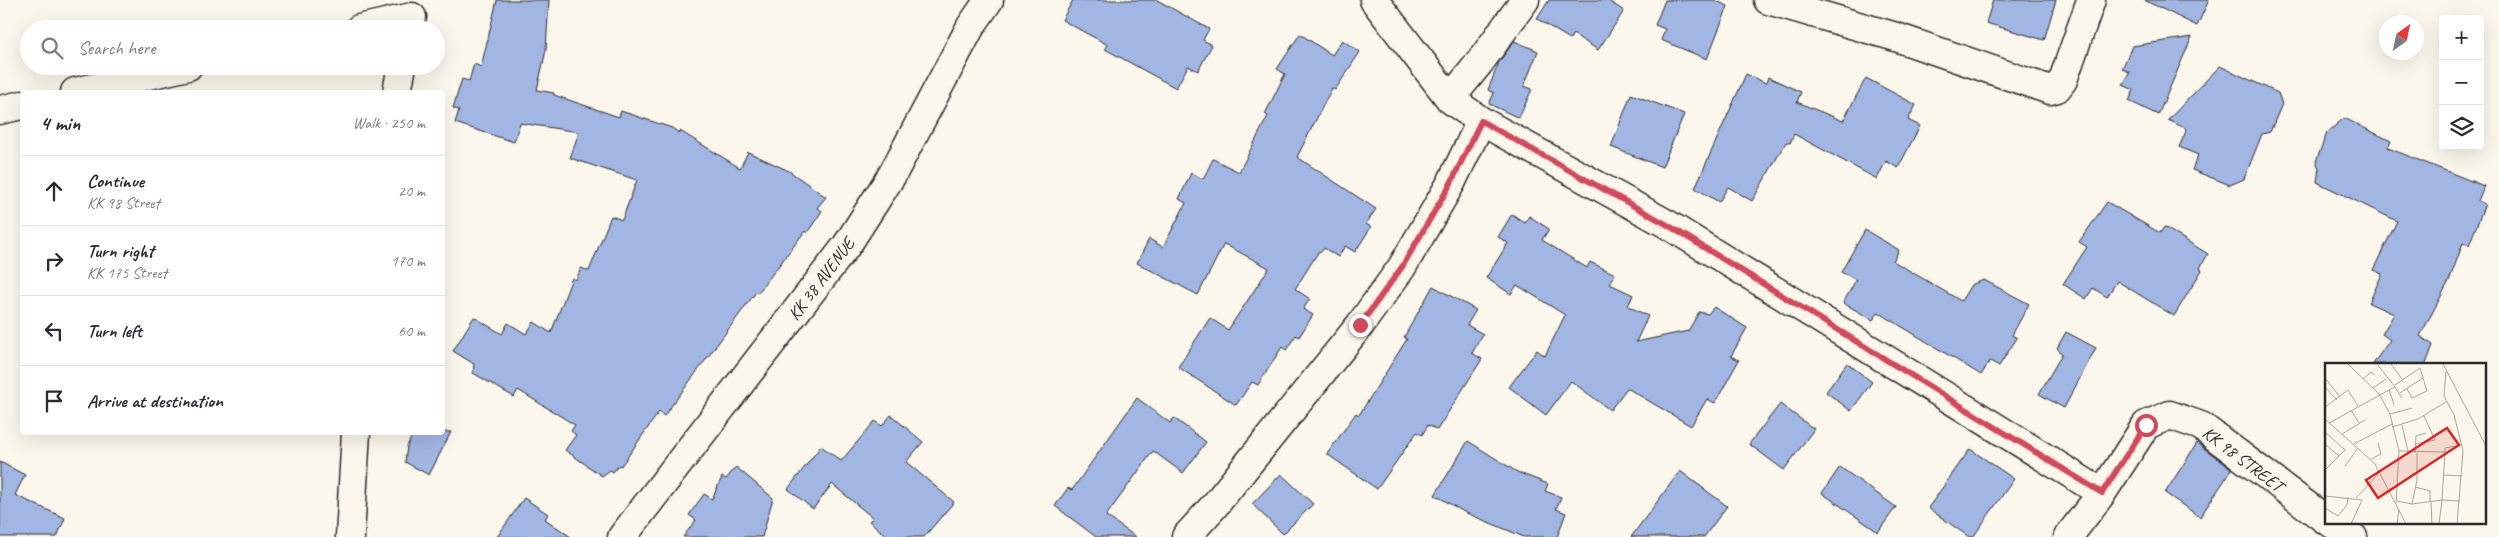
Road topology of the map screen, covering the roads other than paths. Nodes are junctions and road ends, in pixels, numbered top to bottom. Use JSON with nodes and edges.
{"nodes":[{"id":1,"x":989,"y":0,"type":"edge"},
{"id":2,"x":1374,"y":0,"type":"edge"},
{"id":3,"x":1525,"y":0,"type":"edge"},
{"id":4,"x":1768,"y":0,"type":"edge"},
{"id":5,"x":2091,"y":0,"type":"edge"},
{"id":6,"x":412,"y":15,"type":"edge"},
{"id":7,"x":393,"y":20,"type":"edge"},
{"id":8,"x":149,"y":75,"type":"edge"},
{"id":9,"x":400,"y":75,"type":"edge"},
{"id":10,"x":84,"y":90,"type":"edge"},
{"id":11,"x":397,"y":90,"type":"edge"},
{"id":12,"x":1450,"y":98,"type":"junction"},
{"id":13,"x":20,"y":105,"type":"edge"},
{"id":14,"x":0,"y":110,"type":"edge"},
{"id":15,"x":1481,"y":121,"type":"junction"},
{"id":16,"x":356,"y":435,"type":"edge"},
{"id":17,"x":2102,"y":493,"type":"junction"},
{"id":18,"x":2325,"y":519,"type":"edge"},
{"id":19,"x":2333,"y":524,"type":"edge"},
{"id":20,"x":350,"y":537,"type":"edge"},
{"id":21,"x":622,"y":537,"type":"edge"},
{"id":22,"x":1186,"y":537,"type":"edge"},
{"id":23,"x":2068,"y":537,"type":"edge"},
{"id":24,"x":2353,"y":537,"type":"edge"}],
"edges":[{"from":1,"to":21,"type":"street","name":"KK 38 AVENUE"},
{"from":2,"to":12,"type":"street"},
{"from":3,"to":12,"type":"street"},
{"from":4,"to":5,"type":"street"},
{"from":6,"to":7,"type":"street"},
{"from":8,"to":10,"type":"street"},
{"from":9,"to":11,"type":"street"},
{"from":12,"to":15,"type":"street"},
{"from":13,"to":14,"type":"street"},
{"from":15,"to":17,"type":"street"},
{"from":15,"to":22,"type":"street"},
{"from":16,"to":20,"type":"street"},
{"from":17,"to":18,"type":"street","name":"KK 98 STREET"},
{"from":17,"to":23,"type":"street","name":"KK 98 STREET"},
{"from":19,"to":24,"type":"street"}]}
